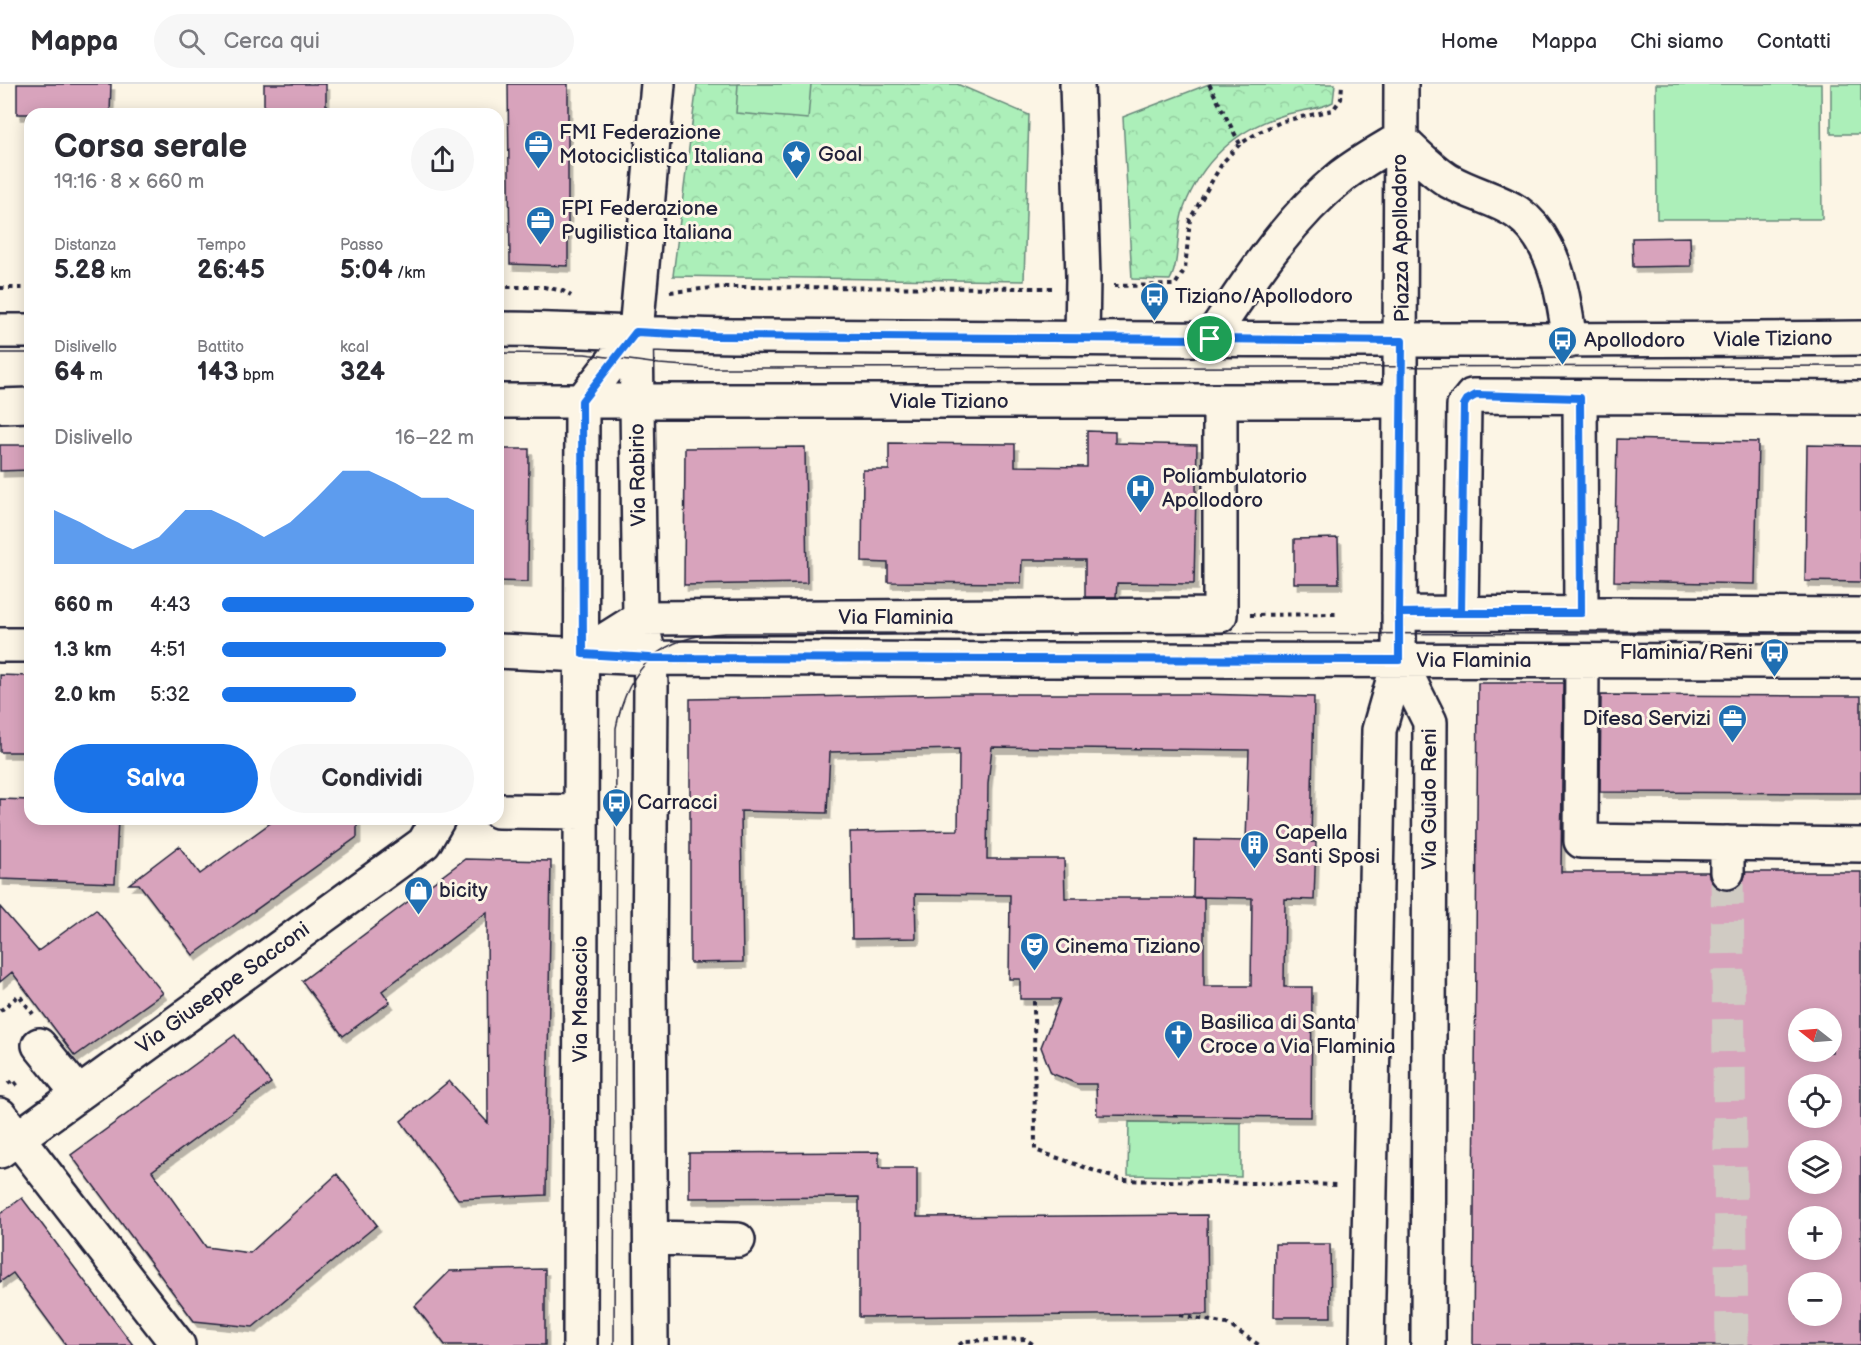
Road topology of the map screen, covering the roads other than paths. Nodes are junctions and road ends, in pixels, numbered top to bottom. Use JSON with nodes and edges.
{"nodes":[{"id":1,"x":658,"y":84,"type":"edge"},
{"id":2,"x":1077,"y":84,"type":"edge"},
{"id":3,"x":1401,"y":84,"type":"edge"},
{"id":4,"x":1400,"y":139,"type":"junction"},
{"id":5,"x":504,"y":329,"type":"edge"},
{"id":6,"x":0,"y":331,"type":"edge"},
{"id":7,"x":24,"y":331,"type":"edge"},
{"id":8,"x":636,"y":332,"type":"junction"},
{"id":9,"x":1082,"y":338,"type":"junction"},
{"id":10,"x":1861,"y":338,"type":"edge"},
{"id":11,"x":1210,"y":339,"type":"junction"},
{"id":12,"x":1402,"y":341,"type":"junction"},
{"id":13,"x":1570,"y":341,"type":"junction"},
{"id":14,"x":1580,"y":398,"type":"junction"},
{"id":15,"x":1861,"y":398,"type":"edge"},
{"id":16,"x":1400,"y":400,"type":"junction"},
{"id":17,"x":504,"y":401,"type":"edge"},
{"id":18,"x":582,"y":401,"type":"junction"},
{"id":19,"x":637,"y":401,"type":"junction"},
{"id":20,"x":1220,"y":401,"type":"junction"},
{"id":21,"x":24,"y":405,"type":"edge"},
{"id":22,"x":0,"y":406,"type":"edge"},
{"id":23,"x":1461,"y":612,"type":"junction"},
{"id":24,"x":1399,"y":613,"type":"junction"},
{"id":25,"x":1581,"y":613,"type":"junction"},
{"id":26,"x":1861,"y":615,"type":"edge"},
{"id":27,"x":640,"y":618,"type":"junction"},
{"id":28,"x":0,"y":645,"type":"edge"},
{"id":29,"x":24,"y":645,"type":"edge"},
{"id":30,"x":504,"y":651,"type":"edge"},
{"id":31,"x":583,"y":654,"type":"junction"},
{"id":32,"x":650,"y":658,"type":"junction"},
{"id":33,"x":1399,"y":660,"type":"junction"},
{"id":34,"x":1582,"y":661,"type":"junction"},
{"id":35,"x":1861,"y":661,"type":"edge"},
{"id":36,"x":504,"y":811,"type":"edge"},
{"id":37,"x":581,"y":812,"type":"junction"},
{"id":38,"x":434,"y":825,"type":"edge"},
{"id":39,"x":1861,"y":845,"type":"edge"},
{"id":40,"x":39,"y":1045,"type":"dead end"},
{"id":41,"x":78,"y":1094,"type":"junction"},
{"id":42,"x":6,"y":1134,"type":"edge"},
{"id":43,"x":652,"y":1238,"type":"junction"},
{"id":44,"x":738,"y":1240,"type":"dead end"},
{"id":45,"x":178,"y":1345,"type":"edge"},
{"id":46,"x":580,"y":1345,"type":"edge"},
{"id":47,"x":651,"y":1345,"type":"edge"},
{"id":48,"x":1367,"y":1345,"type":"edge"},
{"id":49,"x":1428,"y":1345,"type":"edge"}],
"edges":[{"from":1,"to":8,"type":"street","name":"Via Rabirio"},
{"from":2,"to":9,"type":"street"},
{"from":3,"to":4,"type":"street"},
{"from":4,"to":11,"type":"street","name":"Piazza Apollodoro"},
{"from":4,"to":12,"type":"street","name":"Piazza Apollodoro"},
{"from":4,"to":13,"type":"street","name":"Piazza Apollodoro"},
{"from":5,"to":8,"type":"street","name":"Viale Tiziano"},
{"from":6,"to":7,"type":"street"},
{"from":8,"to":9,"type":"street","name":"Viale Tiziano"},
{"from":8,"to":18,"type":"street"},
{"from":8,"to":19,"type":"street","name":"Via Rabirio"},
{"from":9,"to":11,"type":"street","name":"Viale Tiziano"},
{"from":10,"to":13,"type":"street","name":"Viale Tiziano"},
{"from":11,"to":12,"type":"street","name":"Viale Tiziano"},
{"from":12,"to":13,"type":"street","name":"Viale Tiziano"},
{"from":12,"to":16,"type":"street","name":"Piazza Apollodoro"},
{"from":14,"to":15,"type":"street"},
{"from":14,"to":23,"type":"street"},
{"from":14,"to":25,"type":"street"},
{"from":16,"to":20,"type":"street","name":"Viale Tiziano"},
{"from":16,"to":24,"type":"street","name":"Piazza Apollodoro"},
{"from":17,"to":18,"type":"street","name":"Viale Tiziano"},
{"from":18,"to":19,"type":"street","name":"Viale Tiziano"},
{"from":18,"to":31,"type":"street"},
{"from":19,"to":20,"type":"street","name":"Viale Tiziano"},
{"from":19,"to":27,"type":"street","name":"Via Rabirio"},
{"from":20,"to":27,"type":"street","name":"Via Flaminia"},
{"from":21,"to":22,"type":"street"},
{"from":23,"to":24,"type":"street"},
{"from":23,"to":25,"type":"street"},
{"from":24,"to":33,"type":"street","name":"Piazza Apollodoro"},
{"from":25,"to":26,"type":"street"},
{"from":27,"to":31,"type":"street"},
{"from":27,"to":32,"type":"street","name":"Via Rabirio"},
{"from":28,"to":29,"type":"street"},
{"from":30,"to":31,"type":"street","name":"Via Flaminia"},
{"from":31,"to":32,"type":"street","name":"Via Flaminia"},
{"from":31,"to":37,"type":"street","name":"Via Masaccio"},
{"from":32,"to":33,"type":"street","name":"Via Flaminia"},
{"from":32,"to":43,"type":"street","name":"Via Rabirio"},
{"from":33,"to":34,"type":"street","name":"Via Flaminia"},
{"from":33,"to":48,"type":"street"},
{"from":33,"to":49,"type":"street","name":"Via Guido Reni"},
{"from":34,"to":35,"type":"street","name":"Via Flaminia"},
{"from":34,"to":39,"type":"street"},
{"from":36,"to":37,"type":"street"},
{"from":37,"to":46,"type":"street","name":"Via Masaccio"},
{"from":38,"to":41,"type":"street","name":"Via Giuseppe Sacconi"},
{"from":40,"to":41,"type":"street"},
{"from":41,"to":42,"type":"street","name":"Via Giuseppe Sacconi"},
{"from":42,"to":45,"type":"street"},
{"from":43,"to":44,"type":"street"},
{"from":43,"to":47,"type":"street"}]}
